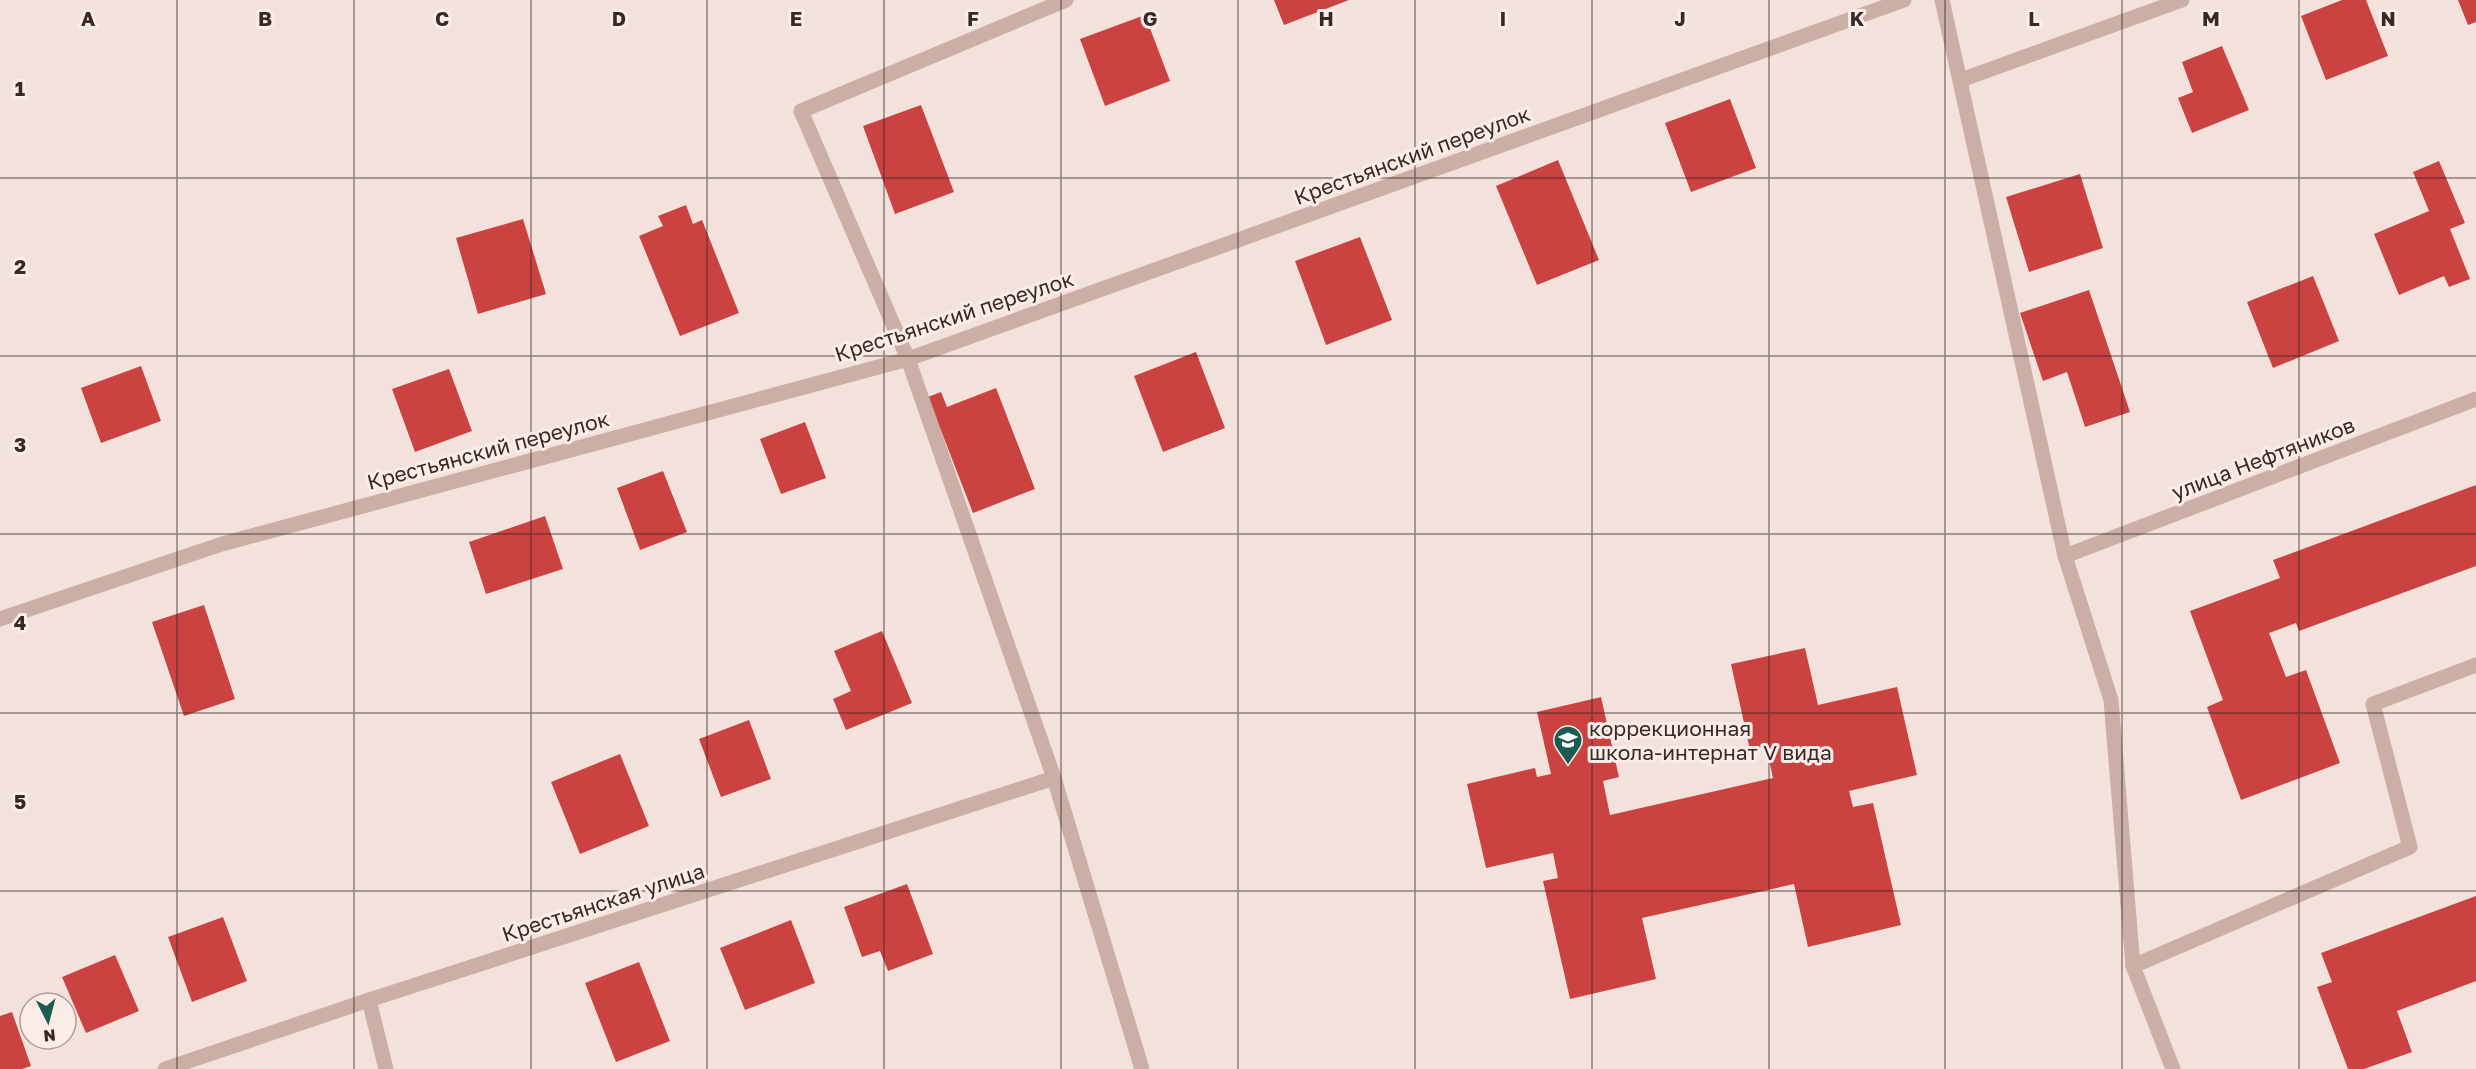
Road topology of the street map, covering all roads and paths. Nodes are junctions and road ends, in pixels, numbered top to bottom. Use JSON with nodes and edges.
{"nodes":[{"id":1,"x":1066,"y":0,"type":"edge"},
{"id":2,"x":1904,"y":0,"type":"edge"},
{"id":3,"x":1942,"y":0,"type":"edge"},
{"id":4,"x":2182,"y":0,"type":"edge"},
{"id":5,"x":1961,"y":80,"type":"junction"},
{"id":6,"x":908,"y":359,"type":"junction"},
{"id":7,"x":2476,"y":399,"type":"edge"},
{"id":8,"x":2065,"y":556,"type":"junction"},
{"id":9,"x":0,"y":619,"type":"edge"},
{"id":10,"x":2476,"y":665,"type":"edge"},
{"id":11,"x":1054,"y":778,"type":"junction"},
{"id":12,"x":2133,"y":966,"type":"junction"},
{"id":13,"x":369,"y":1000,"type":"junction"},
{"id":14,"x":165,"y":1069,"type":"edge"},
{"id":15,"x":386,"y":1069,"type":"edge"},
{"id":16,"x":1142,"y":1069,"type":"edge"},
{"id":17,"x":2173,"y":1069,"type":"edge"}],
"edges":[{"from":1,"to":6,"type":"street"},
{"from":2,"to":6,"type":"street","name":"Крестьянский переулок"},
{"from":3,"to":5,"type":"street"},
{"from":4,"to":5,"type":"street"},
{"from":5,"to":8,"type":"street"},
{"from":6,"to":9,"type":"street","name":"Крестьянский переулок"},
{"from":6,"to":11,"type":"street"},
{"from":7,"to":8,"type":"street","name":"улица Нефтяников"},
{"from":8,"to":12,"type":"street"},
{"from":10,"to":12,"type":"street"},
{"from":11,"to":13,"type":"street","name":"Крестьянская улица"},
{"from":11,"to":16,"type":"street"},
{"from":12,"to":17,"type":"street"},
{"from":13,"to":14,"type":"street","name":"Крестьянская улица"},
{"from":13,"to":15,"type":"street"}]}
